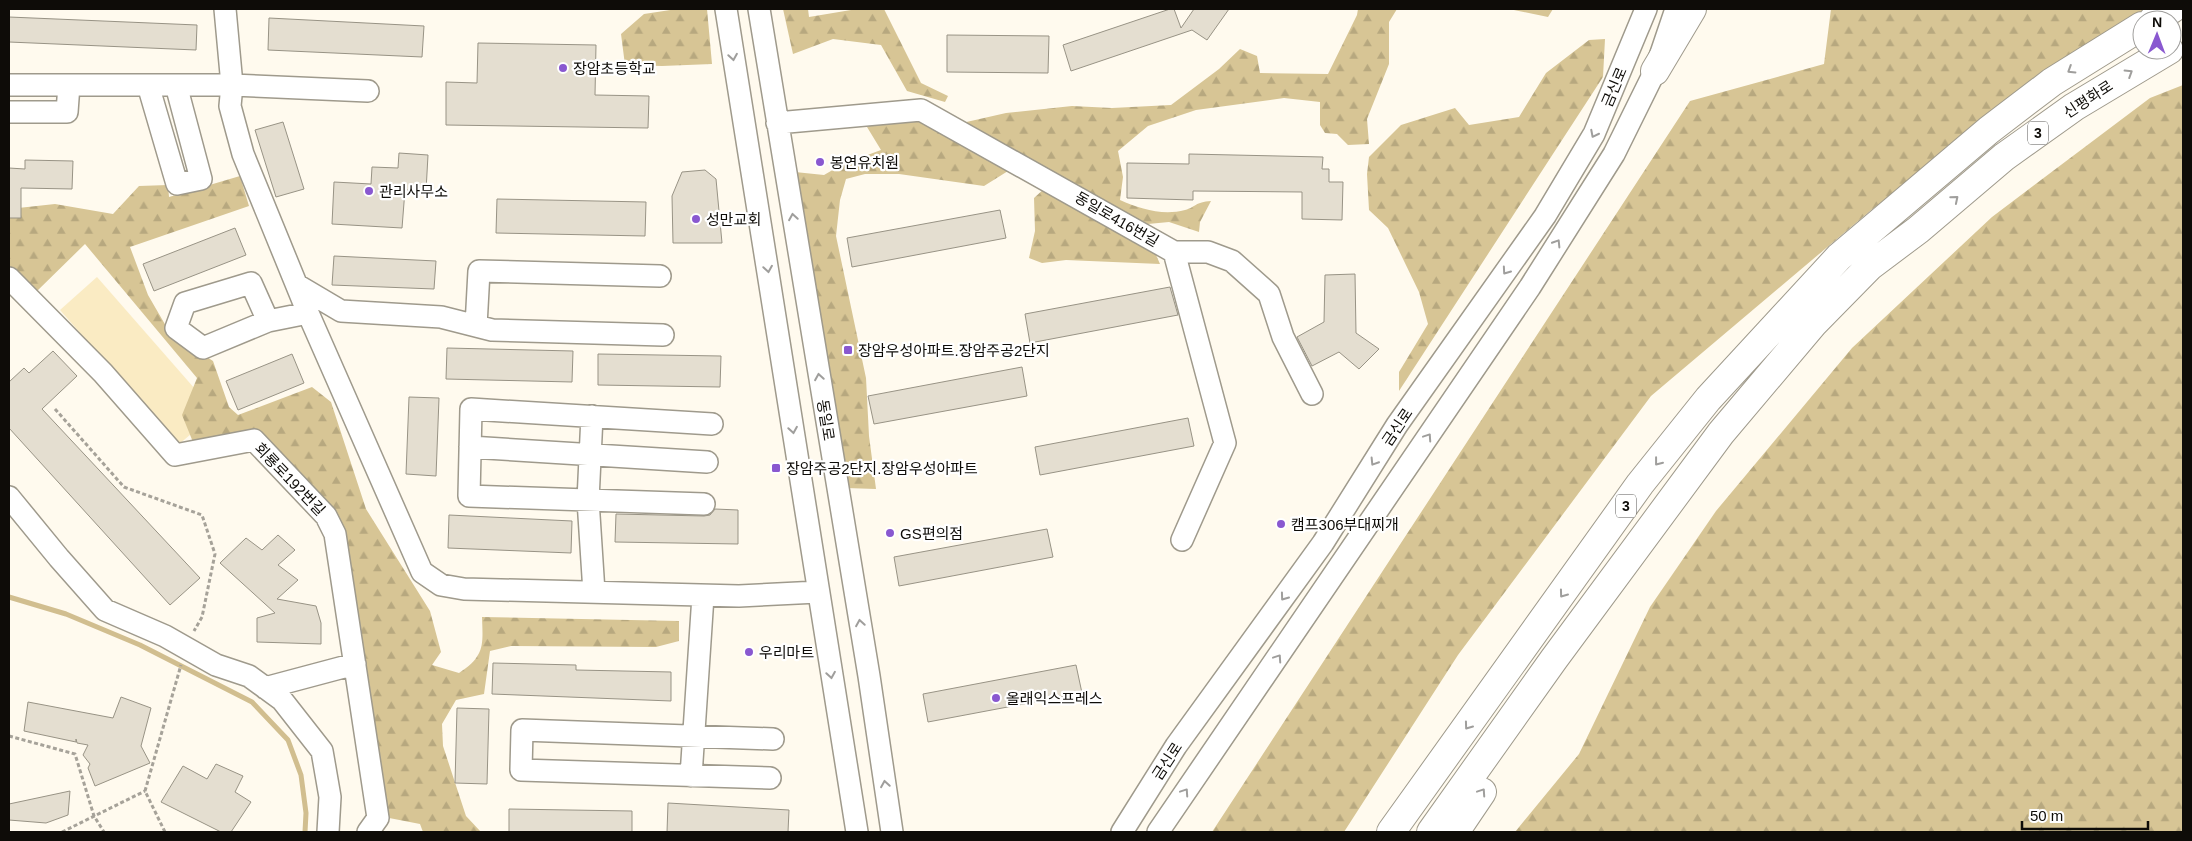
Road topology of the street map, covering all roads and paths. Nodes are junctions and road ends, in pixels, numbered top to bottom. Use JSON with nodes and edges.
{"nodes":[{"id":1,"x":225,"y":9,"type":"edge"},
{"id":2,"x":726,"y":9,"type":"edge"},
{"id":3,"x":759,"y":9,"type":"edge"},
{"id":4,"x":1634,"y":9,"type":"edge"},
{"id":5,"x":1646,"y":9,"type":"edge"},
{"id":6,"x":1676,"y":9,"type":"edge"},
{"id":7,"x":1692,"y":9,"type":"edge"},
{"id":8,"x":2132,"y":32,"type":"edge"},
{"id":9,"x":1629,"y":51,"type":"junction"},
{"id":10,"x":2152,"y":60,"type":"edge"},
{"id":11,"x":1655,"y":71,"type":"junction"},
{"id":12,"x":9,"y":85,"type":"edge"},
{"id":13,"x":69,"y":85,"type":"junction"},
{"id":14,"x":148,"y":85,"type":"junction"},
{"id":15,"x":176,"y":85,"type":"junction"},
{"id":16,"x":232,"y":85,"type":"junction"},
{"id":17,"x":368,"y":91,"type":"dead end"},
{"id":18,"x":9,"y":112,"type":"edge"},
{"id":19,"x":777,"y":123,"type":"junction"},
{"id":20,"x":1896,"y":212,"type":"junction"},
{"id":21,"x":1918,"y":230,"type":"junction"},
{"id":22,"x":1174,"y":252,"type":"junction"},
{"id":23,"x":660,"y":276,"type":"dead end"},
{"id":24,"x":9,"y":278,"type":"edge"},
{"id":25,"x":297,"y":285,"type":"junction"},
{"id":26,"x":308,"y":313,"type":"junction"},
{"id":27,"x":268,"y":321,"type":"dead end"},
{"id":28,"x":476,"y":326,"type":"junction"},
{"id":29,"x":663,"y":335,"type":"dead end"},
{"id":30,"x":1312,"y":394,"type":"dead end"},
{"id":31,"x":55,"y":409,"type":"dead end"},
{"id":32,"x":592,"y":416,"type":"junction"},
{"id":33,"x":712,"y":424,"type":"dead end"},
{"id":34,"x":470,"y":447,"type":"junction"},
{"id":35,"x":589,"y":456,"type":"junction"},
{"id":36,"x":707,"y":462,"type":"dead end"},
{"id":37,"x":9,"y":497,"type":"edge"},
{"id":38,"x":588,"y":500,"type":"junction"},
{"id":39,"x":704,"y":504,"type":"dead end"},
{"id":40,"x":1182,"y":540,"type":"dead end"},
{"id":41,"x":594,"y":592,"type":"junction"},
{"id":42,"x":818,"y":592,"type":"junction"},
{"id":43,"x":703,"y":596,"type":"junction"},
{"id":44,"x":186,"y":648,"type":"junction"},
{"id":45,"x":1549,"y":655,"type":"junction"},
{"id":46,"x":355,"y":664,"type":"junction"},
{"id":47,"x":178,"y":676,"type":"dead end"},
{"id":48,"x":265,"y":688,"type":"junction"},
{"id":49,"x":9,"y":736,"type":"edge"},
{"id":50,"x":692,"y":736,"type":"junction"},
{"id":51,"x":772,"y":738,"type":"dead end"},
{"id":52,"x":691,"y":776,"type":"junction"},
{"id":53,"x":770,"y":778,"type":"dead end"},
{"id":54,"x":145,"y":791,"type":"junction"},
{"id":55,"x":94,"y":816,"type":"junction"},
{"id":56,"x":62,"y":832,"type":"edge"},
{"id":57,"x":104,"y":832,"type":"edge"},
{"id":58,"x":165,"y":832,"type":"edge"},
{"id":59,"x":328,"y":832,"type":"edge"},
{"id":60,"x":368,"y":832,"type":"edge"},
{"id":61,"x":857,"y":832,"type":"edge"},
{"id":62,"x":892,"y":832,"type":"edge"},
{"id":63,"x":1122,"y":832,"type":"edge"},
{"id":64,"x":1158,"y":832,"type":"edge"},
{"id":65,"x":1391,"y":832,"type":"edge"},
{"id":66,"x":1414,"y":832,"type":"edge"},
{"id":67,"x":1431,"y":832,"type":"edge"},
{"id":68,"x":1455,"y":832,"type":"edge"}],
"edges":[{"from":1,"to":16,"type":"street"},
{"from":2,"to":42,"type":"street","one_way":true},
{"from":3,"to":19,"type":"street","name":"동일로"},
{"from":4,"to":9,"type":"street"},
{"from":5,"to":9,"type":"street","name":"금신로"},
{"from":6,"to":11,"type":"street","name":"금신로"},
{"from":7,"to":11,"type":"highway"},
{"from":8,"to":20,"type":"highway","number":"3","one_way":true},
{"from":9,"to":63,"type":"street","name":"금신로","one_way":true},
{"from":21,"to":10,"type":"highway","name":"신평화로","number":"3","one_way":true},
{"from":64,"to":11,"type":"street","name":"금신로","one_way":true},
{"from":12,"to":13,"type":"street"},
{"from":13,"to":14,"type":"street"},
{"from":13,"to":18,"type":"street"},
{"from":14,"to":15,"type":"street"},
{"from":14,"to":15,"type":"street"},
{"from":15,"to":16,"type":"street"},
{"from":16,"to":17,"type":"street"},
{"from":16,"to":25,"type":"street"},
{"from":19,"to":22,"type":"street","name":"동일로416번길"},
{"from":62,"to":19,"type":"street","name":"동일로","one_way":true},
{"from":20,"to":45,"type":"highway"},
{"from":20,"to":65,"type":"highway","number":"3","one_way":true},
{"from":21,"to":45,"type":"highway"},
{"from":68,"to":21,"type":"highway","number":"3","one_way":true},
{"from":22,"to":30,"type":"street"},
{"from":22,"to":40,"type":"street","name":"동일로416번길"},
{"from":23,"to":28,"type":"street"},
{"from":24,"to":46,"type":"street","name":"회룡로192번길"},
{"from":25,"to":26,"type":"street"},
{"from":25,"to":28,"type":"street"},
{"from":26,"to":27,"type":"street"},
{"from":26,"to":41,"type":"street"},
{"from":28,"to":29,"type":"street"},
{"from":31,"to":44,"type":"path"},
{"from":32,"to":33,"type":"street"},
{"from":32,"to":34,"type":"street"},
{"from":32,"to":35,"type":"street"},
{"from":34,"to":35,"type":"street"},
{"from":34,"to":38,"type":"street"},
{"from":35,"to":36,"type":"street"},
{"from":35,"to":38,"type":"street"},
{"from":37,"to":44,"type":"street"},
{"from":38,"to":39,"type":"street"},
{"from":38,"to":41,"type":"street"},
{"from":41,"to":43,"type":"street"},
{"from":42,"to":43,"type":"street"},
{"from":42,"to":61,"type":"street","one_way":true},
{"from":43,"to":50,"type":"street"},
{"from":44,"to":48,"type":"street"},
{"from":45,"to":66,"type":"highway"},
{"from":45,"to":67,"type":"highway"},
{"from":46,"to":48,"type":"street"},
{"from":46,"to":60,"type":"street","name":"회룡로192번길"},
{"from":47,"to":54,"type":"path"},
{"from":48,"to":59,"type":"street"},
{"from":49,"to":55,"type":"path"},
{"from":50,"to":51,"type":"street"},
{"from":50,"to":52,"type":"street"},
{"from":50,"to":52,"type":"street"},
{"from":52,"to":53,"type":"street"},
{"from":54,"to":55,"type":"path"},
{"from":54,"to":58,"type":"path"},
{"from":55,"to":56,"type":"path"},
{"from":55,"to":57,"type":"path"}]}
